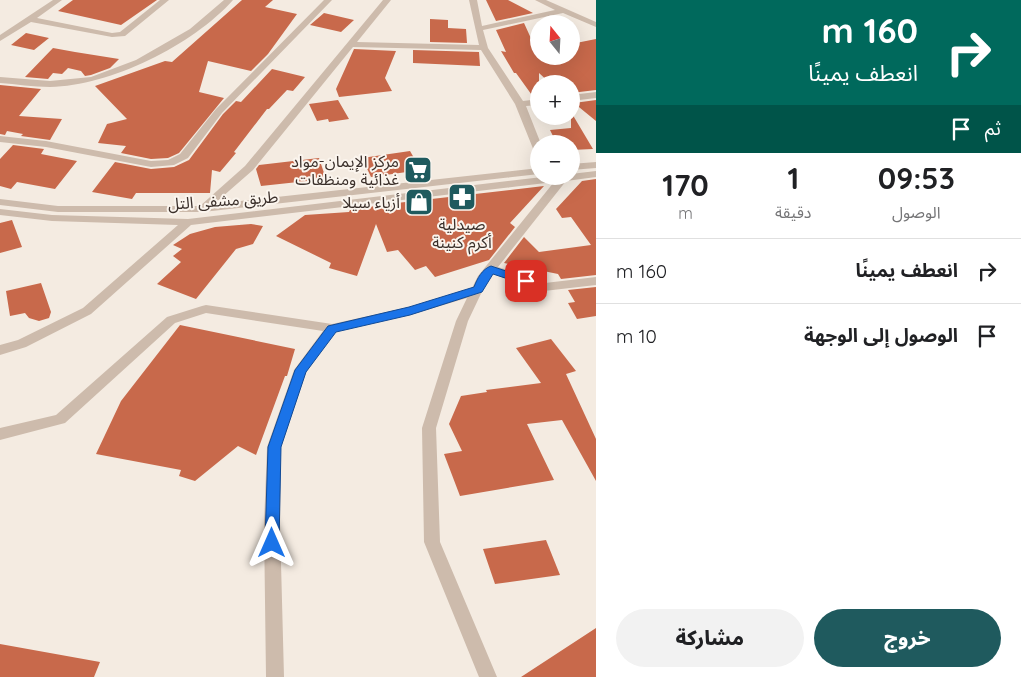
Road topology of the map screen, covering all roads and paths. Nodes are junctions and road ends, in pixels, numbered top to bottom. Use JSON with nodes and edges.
{"nodes":[{"id":1,"x":58,"y":0,"type":"edge"},
{"id":2,"x":165,"y":0,"type":"edge"},
{"id":3,"x":229,"y":0,"type":"edge"},
{"id":4,"x":328,"y":0,"type":"edge"},
{"id":5,"x":387,"y":0,"type":"edge"},
{"id":6,"x":474,"y":0,"type":"edge"},
{"id":7,"x":540,"y":0,"type":"edge"},
{"id":8,"x":562,"y":11,"type":"junction"},
{"id":9,"x":30,"y":19,"type":"junction"},
{"id":10,"x":596,"y":25,"type":"edge"},
{"id":11,"x":478,"y":29,"type":"junction"},
{"id":12,"x":0,"y":39,"type":"edge"},
{"id":13,"x":350,"y":44,"type":"junction"},
{"id":14,"x":484,"y":48,"type":"junction"},
{"id":15,"x":0,"y":80,"type":"edge"},
{"id":16,"x":596,"y":95,"type":"edge"},
{"id":17,"x":580,"y":97,"type":"edge"},
{"id":18,"x":530,"y":103,"type":"edge"},
{"id":19,"x":520,"y":104,"type":"junction"},
{"id":20,"x":533,"y":135,"type":"edge"},
{"id":21,"x":0,"y":140,"type":"edge"},
{"id":22,"x":596,"y":165,"type":"edge"},
{"id":23,"x":580,"y":169,"type":"edge"},
{"id":24,"x":530,"y":172,"type":"edge"},
{"id":25,"x":580,"y":173,"type":"edge"},
{"id":26,"x":596,"y":174,"type":"edge"},
{"id":27,"x":530,"y":178,"type":"edge"},
{"id":28,"x":558,"y":185,"type":"edge"},
{"id":29,"x":0,"y":202,"type":"edge"},
{"id":30,"x":203,"y":209,"type":"junction"},
{"id":31,"x":0,"y":212,"type":"edge"},
{"id":32,"x":22,"y":215,"type":"junction"},
{"id":33,"x":0,"y":220,"type":"edge"},
{"id":34,"x":188,"y":222,"type":"junction"},
{"id":35,"x":491,"y":269,"type":"junction"},
{"id":36,"x":596,"y":281,"type":"edge"},
{"id":37,"x":478,"y":290,"type":"junction"},
{"id":38,"x":332,"y":328,"type":"junction"},
{"id":39,"x":0,"y":350,"type":"edge"},
{"id":40,"x":0,"y":434,"type":"edge"},
{"id":41,"x":275,"y":677,"type":"edge"},
{"id":42,"x":488,"y":677,"type":"edge"}],
"edges":[{"from":1,"to":9,"type":"street"},
{"from":2,"to":9,"type":"street"},
{"from":3,"to":15,"type":"street"},
{"from":4,"to":21,"type":"street"},
{"from":5,"to":13,"type":"street"},
{"from":6,"to":11,"type":"street"},
{"from":7,"to":8,"type":"street"},
{"from":8,"to":10,"type":"street"},
{"from":8,"to":11,"type":"street"},
{"from":9,"to":12,"type":"street"},
{"from":11,"to":14,"type":"street"},
{"from":13,"to":14,"type":"street"},
{"from":13,"to":30,"type":"street"},
{"from":14,"to":19,"type":"street"},
{"from":16,"to":17,"type":"street"},
{"from":18,"to":19,"type":"street"},
{"from":19,"to":20,"type":"street"},
{"from":22,"to":23,"type":"street","name":"طريق مشفى التل"},
{"from":24,"to":30,"type":"street","name":"طريق مشفى التل"},
{"from":25,"to":26,"type":"street","name":"طريق مشفى التل"},
{"from":27,"to":34,"type":"street","name":"طريق مشفى التل"},
{"from":28,"to":35,"type":"street"},
{"from":29,"to":30,"type":"street","name":"طريق مشفى التل"},
{"from":31,"to":32,"type":"street","name":"طريق مشفى التل"},
{"from":32,"to":33,"type":"street"},
{"from":32,"to":34,"type":"street","name":"طريق مشفى التل"},
{"from":34,"to":39,"type":"street"},
{"from":35,"to":36,"type":"street"},
{"from":35,"to":37,"type":"street"},
{"from":37,"to":38,"type":"street"},
{"from":37,"to":42,"type":"street"},
{"from":38,"to":40,"type":"street"},
{"from":38,"to":41,"type":"street"}]}
